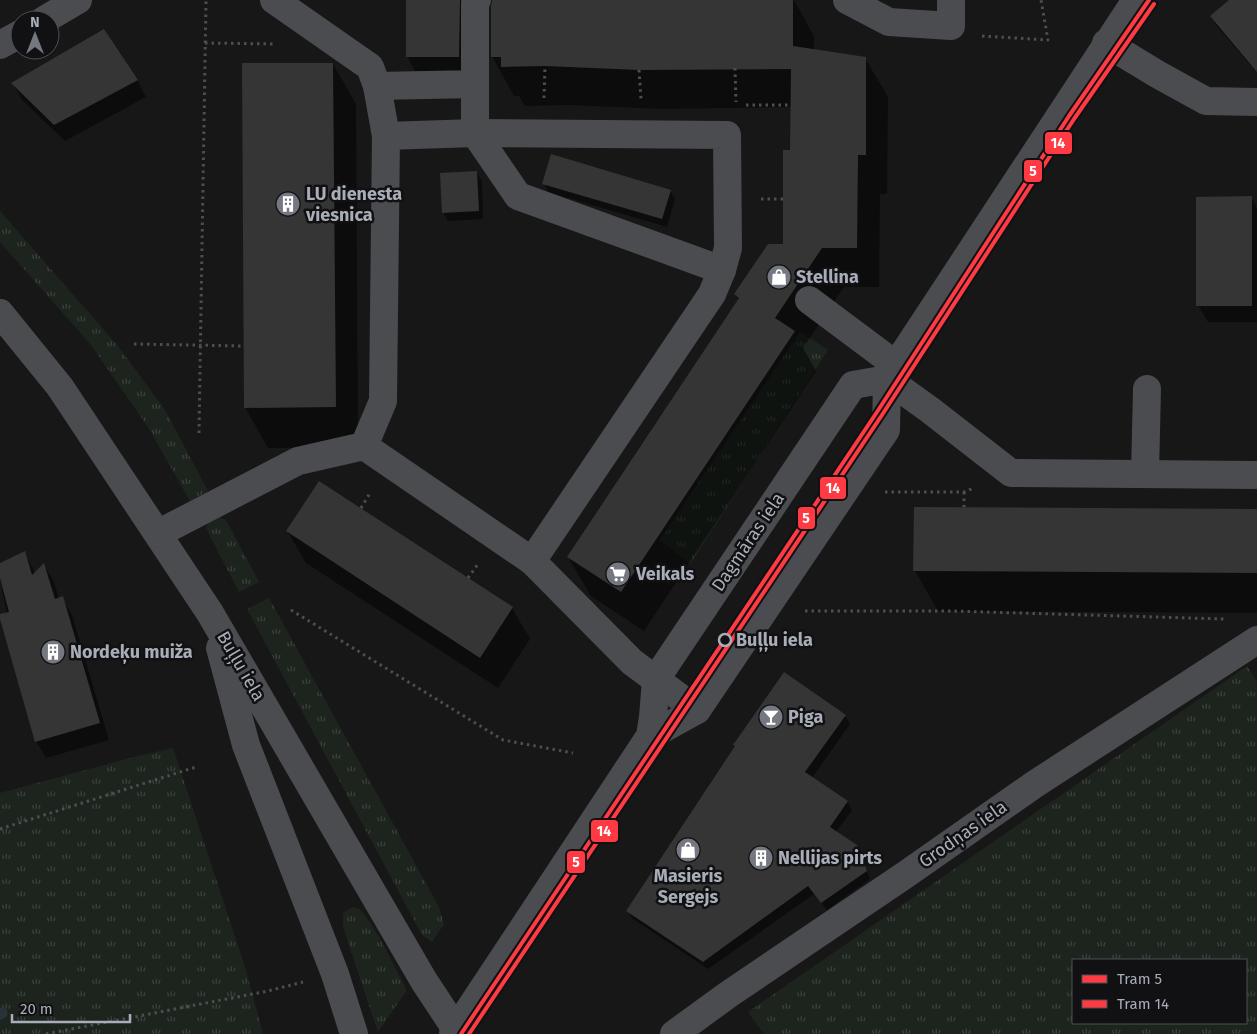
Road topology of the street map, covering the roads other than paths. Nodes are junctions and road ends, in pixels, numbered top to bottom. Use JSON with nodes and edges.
{"nodes":[{"id":1,"x":78,"y":0,"type":"edge"},
{"id":2,"x":274,"y":0,"type":"edge"},
{"id":3,"x":477,"y":0,"type":"edge"},
{"id":4,"x":847,"y":0,"type":"edge"},
{"id":5,"x":1136,"y":0,"type":"edge"},
{"id":6,"x":60,"y":11,"type":"edge"},
{"id":7,"x":951,"y":13,"type":"edge"},
{"id":8,"x":1106,"y":43,"type":"junction"},
{"id":9,"x":475,"y":84,"type":"junction"},
{"id":10,"x":377,"y":86,"type":"junction"},
{"id":11,"x":1257,"y":102,"type":"edge"},
{"id":12,"x":475,"y":133,"type":"junction"},
{"id":13,"x":386,"y":136,"type":"junction"},
{"id":14,"x":722,"y":270,"type":"junction"},
{"id":15,"x":809,"y":300,"type":"dead end"},
{"id":16,"x":0,"y":313,"type":"edge"},
{"id":17,"x":892,"y":372,"type":"junction"},
{"id":18,"x":1147,"y":389,"type":"dead end"},
{"id":19,"x":364,"y":446,"type":"junction"},
{"id":20,"x":1144,"y":474,"type":"junction"},
{"id":21,"x":1257,"y":475,"type":"edge"},
{"id":22,"x":159,"y":533,"type":"junction"},
{"id":23,"x":532,"y":561,"type":"junction"},
{"id":24,"x":210,"y":613,"type":"junction"},
{"id":25,"x":1257,"y":640,"type":"edge"},
{"id":26,"x":656,"y":680,"type":"junction"},
{"id":27,"x":697,"y":710,"type":"junction"},
{"id":28,"x":650,"y":736,"type":"junction"},
{"id":29,"x":456,"y":1033,"type":"edge"},
{"id":30,"x":354,"y":1034,"type":"edge"},
{"id":31,"x":674,"y":1034,"type":"edge"}],
"edges":[{"from":1,"to":6,"type":"street"},
{"from":2,"to":10,"type":"street"},
{"from":3,"to":9,"type":"street"},
{"from":4,"to":7,"type":"street"},
{"from":5,"to":8,"type":"street"},
{"from":8,"to":11,"type":"street"},
{"from":8,"to":17,"type":"street"},
{"from":9,"to":10,"type":"street"},
{"from":9,"to":12,"type":"street"},
{"from":10,"to":13,"type":"street"},
{"from":12,"to":13,"type":"street"},
{"from":12,"to":14,"type":"street"},
{"from":12,"to":14,"type":"street"},
{"from":13,"to":19,"type":"street"},
{"from":14,"to":23,"type":"street"},
{"from":15,"to":17,"type":"street"},
{"from":16,"to":22,"type":"street","name":"Buļļu iela"},
{"from":17,"to":20,"type":"street"},
{"from":17,"to":26,"type":"street","name":"Dagmāras iela"},
{"from":17,"to":27,"type":"street","name":"Dagmāras iela"},
{"from":18,"to":20,"type":"street"},
{"from":19,"to":22,"type":"street"},
{"from":19,"to":23,"type":"street"},
{"from":20,"to":21,"type":"street"},
{"from":22,"to":24,"type":"street","name":"Buļļu iela"},
{"from":23,"to":26,"type":"street"},
{"from":24,"to":29,"type":"street","name":"Buļļu iela"},
{"from":24,"to":30,"type":"street"},
{"from":25,"to":31,"type":"street","name":"Grodņas iela"},
{"from":26,"to":27,"type":"street"},
{"from":26,"to":28,"type":"street","name":"Dagmāras iela"},
{"from":27,"to":28,"type":"street","name":"Dagmāras iela"},
{"from":28,"to":29,"type":"street","name":"Dagmāras iela"}]}
